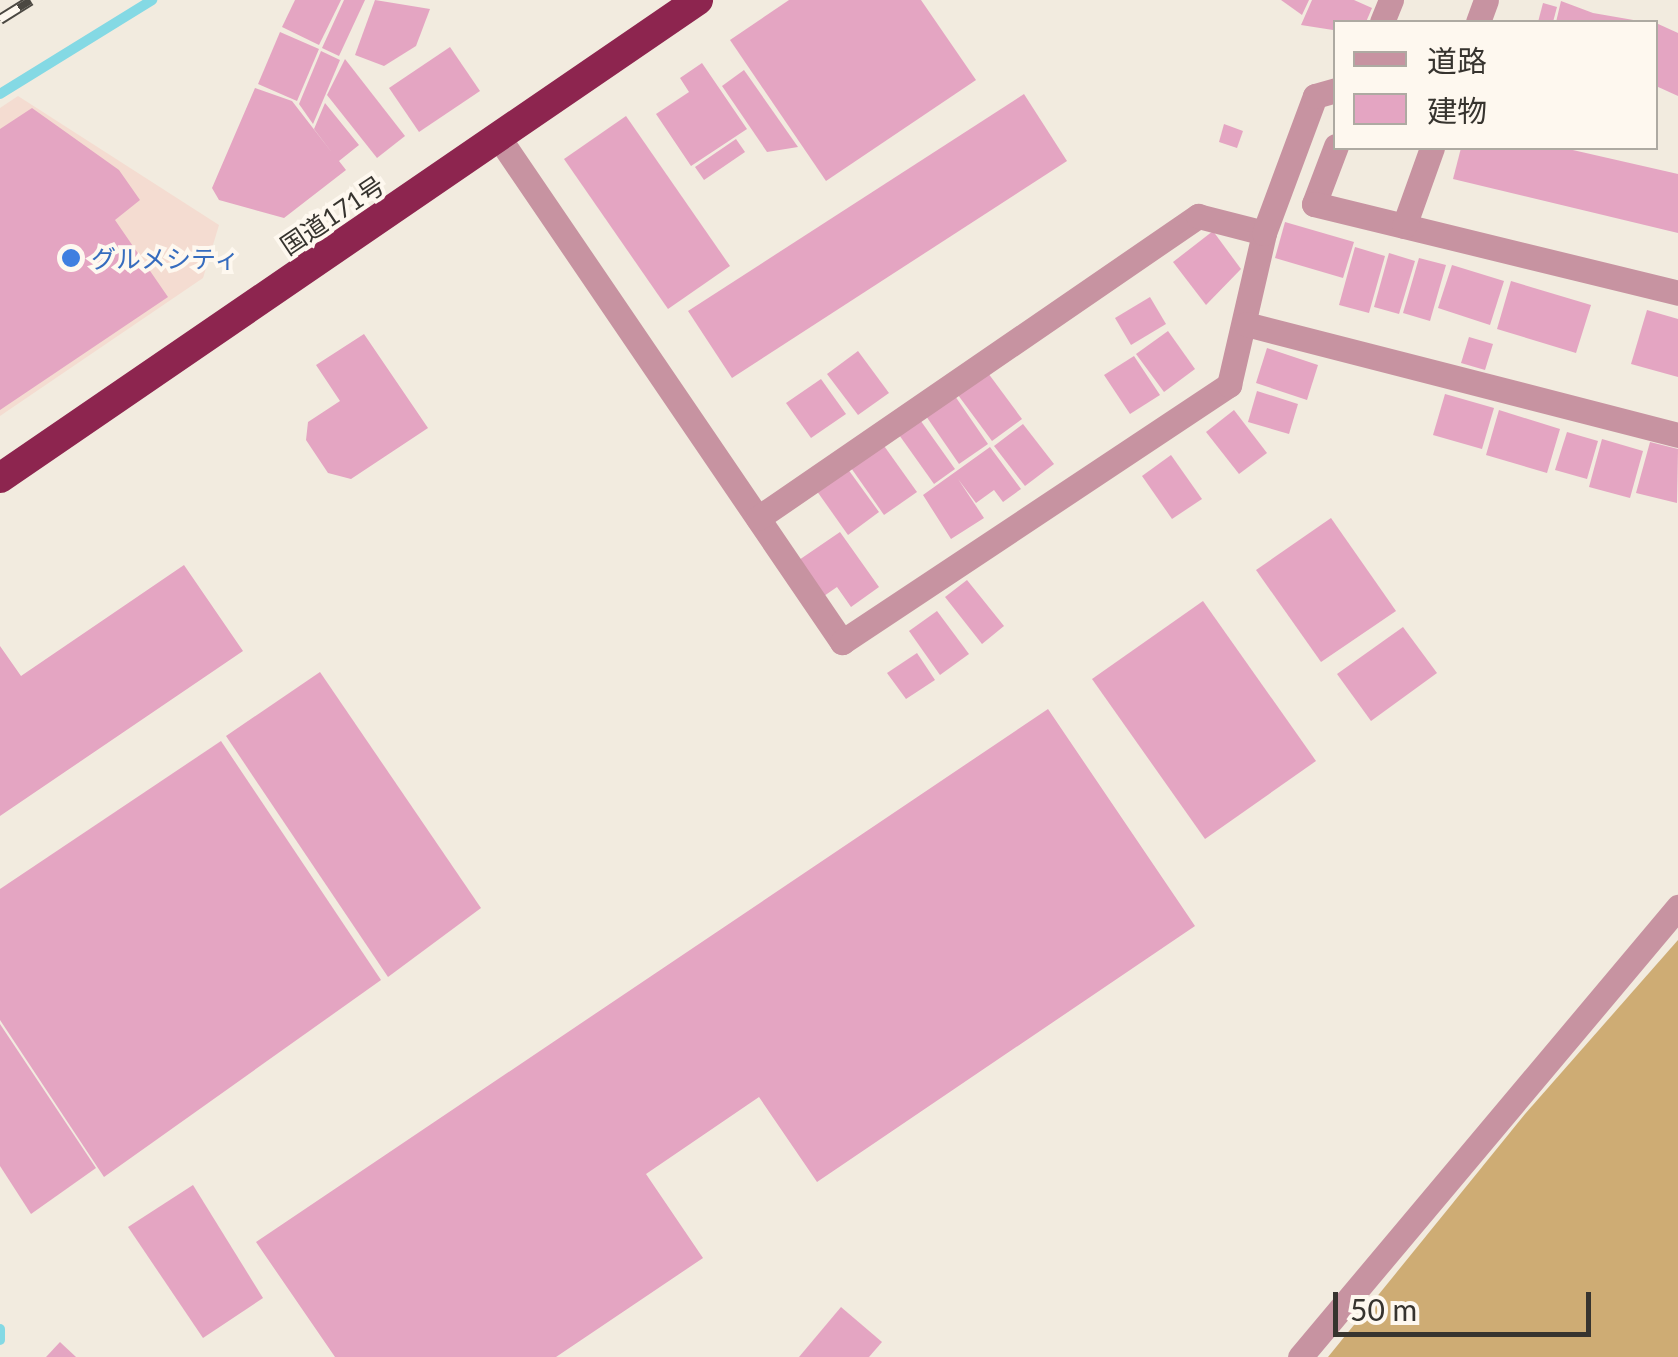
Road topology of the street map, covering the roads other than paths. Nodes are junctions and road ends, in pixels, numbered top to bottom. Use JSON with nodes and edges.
{"nodes":[{"id":1,"x":698,"y":0,"type":"edge"},
{"id":2,"x":1333,"y":91,"type":"edge"},
{"id":3,"x":499,"y":138,"type":"junction"},
{"id":4,"x":1334,"y":150,"type":"edge"},
{"id":5,"x":1431,"y":150,"type":"edge"},
{"id":6,"x":1404,"y":226,"type":"junction"},
{"id":7,"x":1264,"y":233,"type":"junction"},
{"id":8,"x":1678,"y":293,"type":"edge"},
{"id":9,"x":1246,"y":324,"type":"junction"},
{"id":10,"x":1678,"y":435,"type":"edge"},
{"id":11,"x":0,"y":478,"type":"edge"},
{"id":12,"x":758,"y":518,"type":"junction"},
{"id":13,"x":1678,"y":907,"type":"edge"},
{"id":14,"x":1300,"y":1357,"type":"edge"}],
"edges":[{"from":1,"to":3,"type":"highway","name":"国道171号"},
{"from":2,"to":7,"type":"street"},
{"from":3,"to":11,"type":"highway","name":"国道171号"},
{"from":3,"to":12,"type":"street"},
{"from":4,"to":6,"type":"street"},
{"from":5,"to":6,"type":"street"},
{"from":6,"to":8,"type":"street"},
{"from":7,"to":9,"type":"street"},
{"from":7,"to":12,"type":"street"},
{"from":9,"to":10,"type":"street"},
{"from":9,"to":12,"type":"street"},
{"from":13,"to":14,"type":"street"}]}
